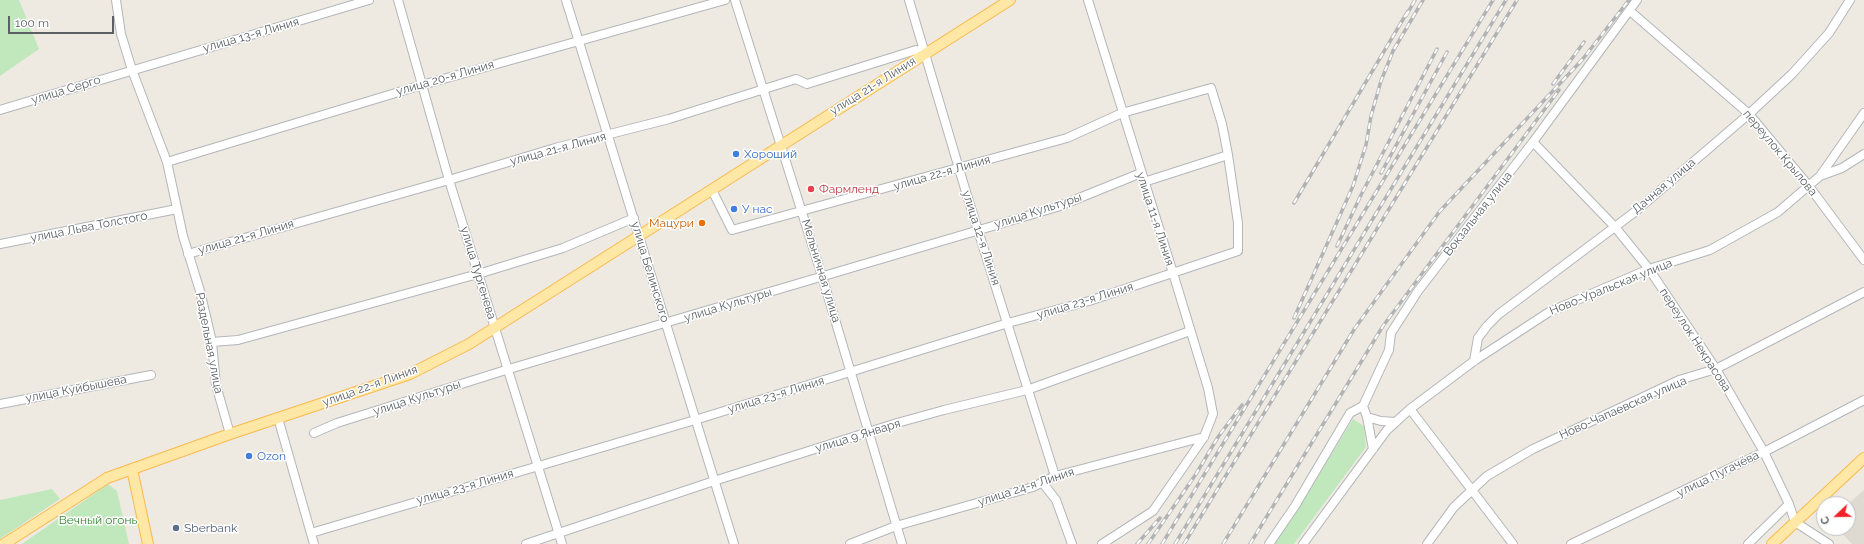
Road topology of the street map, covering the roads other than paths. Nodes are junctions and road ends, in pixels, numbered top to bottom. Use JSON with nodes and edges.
{"nodes":[{"id":1,"x":116,"y":0,"type":"edge"},
{"id":2,"x":369,"y":0,"type":"edge"},
{"id":3,"x":398,"y":0,"type":"edge"},
{"id":4,"x":566,"y":0,"type":"edge"},
{"id":5,"x":725,"y":0,"type":"edge"},
{"id":6,"x":735,"y":0,"type":"edge"},
{"id":7,"x":909,"y":0,"type":"edge"},
{"id":8,"x":1010,"y":0,"type":"edge"},
{"id":9,"x":1088,"y":0,"type":"edge"},
{"id":10,"x":1637,"y":0,"type":"edge"},
{"id":11,"x":1850,"y":0,"type":"edge"},
{"id":12,"x":1630,"y":11,"type":"junction"},
{"id":13,"x":579,"y":40,"type":"junction"},
{"id":14,"x":926,"y":53,"type":"junction"},
{"id":15,"x":132,"y":70,"type":"junction"},
{"id":16,"x":422,"y":85,"type":"junction"},
{"id":17,"x":764,"y":90,"type":"junction"},
{"id":18,"x":0,"y":110,"type":"edge"},
{"id":19,"x":1122,"y":113,"type":"junction"},
{"id":20,"x":1864,"y":113,"type":"edge"},
{"id":21,"x":1750,"y":114,"type":"junction"},
{"id":22,"x":608,"y":134,"type":"junction"},
{"id":23,"x":1533,"y":142,"type":"junction"},
{"id":24,"x":780,"y":146,"type":"junction"},
{"id":25,"x":1864,"y":154,"type":"edge"},
{"id":26,"x":1228,"y":155,"type":"junction"},
{"id":27,"x":167,"y":162,"type":"junction"},
{"id":28,"x":960,"y":168,"type":"junction"},
{"id":29,"x":1820,"y":176,"type":"junction"},
{"id":30,"x":1142,"y":178,"type":"junction"},
{"id":31,"x":449,"y":180,"type":"junction"},
{"id":32,"x":1808,"y":185,"type":"junction"},
{"id":33,"x":712,"y":190,"type":"junction"},
{"id":34,"x":177,"y":209,"type":"junction"},
{"id":35,"x":802,"y":212,"type":"junction"},
{"id":36,"x":634,"y":218,"type":"junction"},
{"id":37,"x":1615,"y":227,"type":"junction"},
{"id":38,"x":978,"y":230,"type":"junction"},
{"id":39,"x":640,"y":236,"type":"junction"},
{"id":40,"x":0,"y":244,"type":"edge"},
{"id":41,"x":188,"y":254,"type":"junction"},
{"id":42,"x":1864,"y":260,"type":"edge"},
{"id":43,"x":1649,"y":269,"type":"junction"},
{"id":44,"x":1173,"y":273,"type":"junction"},
{"id":45,"x":478,"y":274,"type":"junction"},
{"id":46,"x":822,"y":276,"type":"junction"},
{"id":47,"x":1864,"y":292,"type":"edge"},
{"id":48,"x":1008,"y":323,"type":"junction"},
{"id":49,"x":666,"y":324,"type":"junction"},
{"id":50,"x":495,"y":327,"type":"junction"},
{"id":51,"x":1190,"y":331,"type":"junction"},
{"id":52,"x":212,"y":342,"type":"junction"},
{"id":53,"x":1474,"y":361,"type":"junction"},
{"id":54,"x":509,"y":369,"type":"junction"},
{"id":55,"x":1716,"y":369,"type":"junction"},
{"id":56,"x":851,"y":372,"type":"junction"},
{"id":57,"x":151,"y":375,"type":"dead end"},
{"id":58,"x":1027,"y":390,"type":"junction"},
{"id":59,"x":1864,"y":400,"type":"edge"},
{"id":60,"x":0,"y":404,"type":"edge"},
{"id":61,"x":1363,"y":406,"type":"junction"},
{"id":62,"x":1410,"y":409,"type":"junction"},
{"id":63,"x":1367,"y":417,"type":"junction"},
{"id":64,"x":278,"y":418,"type":"junction"},
{"id":65,"x":694,"y":420,"type":"junction"},
{"id":66,"x":1396,"y":422,"type":"junction"},
{"id":67,"x":870,"y":432,"type":"junction"},
{"id":68,"x":314,"y":433,"type":"dead end"},
{"id":69,"x":230,"y":434,"type":"junction"},
{"id":70,"x":1204,"y":437,"type":"junction"},
{"id":71,"x":1373,"y":449,"type":"junction"},
{"id":72,"x":1764,"y":452,"type":"junction"},
{"id":73,"x":1864,"y":458,"type":"edge"},
{"id":74,"x":539,"y":466,"type":"junction"},
{"id":75,"x":132,"y":469,"type":"junction"},
{"id":76,"x":1055,"y":476,"type":"junction"},
{"id":77,"x":714,"y":481,"type":"junction"},
{"id":78,"x":1042,"y":482,"type":"junction"},
{"id":79,"x":1473,"y":490,"type":"junction"},
{"id":80,"x":1789,"y":504,"type":"junction"},
{"id":81,"x":1795,"y":522,"type":"junction"},
{"id":82,"x":896,"y":526,"type":"junction"},
{"id":83,"x":311,"y":532,"type":"junction"},
{"id":84,"x":559,"y":533,"type":"junction"},
{"id":85,"x":4,"y":544,"type":"edge"},
{"id":86,"x":148,"y":544,"type":"edge"},
{"id":87,"x":314,"y":544,"type":"edge"},
{"id":88,"x":526,"y":544,"type":"edge"},
{"id":89,"x":562,"y":544,"type":"edge"},
{"id":90,"x":734,"y":544,"type":"edge"},
{"id":91,"x":850,"y":544,"type":"edge"},
{"id":92,"x":902,"y":544,"type":"edge"},
{"id":93,"x":1072,"y":544,"type":"edge"},
{"id":94,"x":1102,"y":544,"type":"edge"},
{"id":95,"x":1269,"y":544,"type":"edge"},
{"id":96,"x":1303,"y":544,"type":"edge"},
{"id":97,"x":1427,"y":544,"type":"edge"},
{"id":98,"x":1513,"y":544,"type":"edge"},
{"id":99,"x":1571,"y":544,"type":"edge"},
{"id":100,"x":1748,"y":544,"type":"edge"},
{"id":101,"x":1772,"y":544,"type":"edge"},
{"id":102,"x":1829,"y":544,"type":"edge"}],
"edges":[{"from":1,"to":15,"type":"street","name":"Раздельная улица"},
{"from":2,"to":15,"type":"street","name":"улица 13-я Линия"},
{"from":3,"to":16,"type":"street","name":"улица Тургенева"},
{"from":4,"to":13,"type":"street","name":"улица Белинского"},
{"from":5,"to":13,"type":"street","name":"улица 20-я Линия"},
{"from":6,"to":17,"type":"street","name":"Мельничная улица"},
{"from":7,"to":14,"type":"street","name":"улица 12-я Линия"},
{"from":8,"to":14,"type":"main road","name":"улица 21-я Линия"},
{"from":9,"to":19,"type":"street","name":"улица 11-я Линия"},
{"from":10,"to":12,"type":"street","name":"Вокзальная улица"},
{"from":11,"to":21,"type":"street","name":"Дачная улица"},
{"from":12,"to":21,"type":"street","name":"переулок Крылова"},
{"from":12,"to":23,"type":"street","name":"Вокзальная улица"},
{"from":13,"to":16,"type":"street","name":"улица 20-я Линия"},
{"from":13,"to":22,"type":"street","name":"улица Белинского"},
{"from":14,"to":17,"type":"street","name":"улица 21-я Линия"},
{"from":14,"to":24,"type":"main road","name":"улица 21-я Линия"},
{"from":14,"to":28,"type":"street","name":"улица 12-я Линия"},
{"from":15,"to":18,"type":"street","name":"улица Серго"},
{"from":15,"to":27,"type":"street","name":"Раздельная улица"},
{"from":16,"to":27,"type":"street","name":"улица 20-я Линия"},
{"from":16,"to":31,"type":"street","name":"улица Тургенева"},
{"from":17,"to":22,"type":"street","name":"улица 21-я Линия"},
{"from":17,"to":24,"type":"street","name":"Мельничная улица"},
{"from":19,"to":26,"type":"street","name":"улица 22-я Линия"},
{"from":19,"to":28,"type":"street","name":"улица 22-я Линия"},
{"from":19,"to":30,"type":"street","name":"улица 11-я Линия"},
{"from":20,"to":29,"type":"street"},
{"from":21,"to":32,"type":"street","name":"переулок Крылова"},
{"from":21,"to":37,"type":"street","name":"Дачная улица"},
{"from":22,"to":31,"type":"street","name":"улица 21-я Линия"},
{"from":22,"to":36,"type":"street","name":"улица Белинского"},
{"from":23,"to":37,"type":"street","name":"переулок Некрасова"},
{"from":23,"to":61,"type":"street","name":"Вокзальная улица"},
{"from":24,"to":33,"type":"main road","name":"улица 22-я Линия"},
{"from":24,"to":35,"type":"street","name":"Мельничная улица"},
{"from":25,"to":29,"type":"street","name":"Ново-Уральская улица"},
{"from":26,"to":30,"type":"street","name":"улица Культуры"},
{"from":26,"to":44,"type":"street","name":"улица 23-я Линия"},
{"from":27,"to":34,"type":"street","name":"Раздельная улица"},
{"from":28,"to":35,"type":"street","name":"улица 22-я Линия"},
{"from":28,"to":38,"type":"street","name":"улица 12-я Линия"},
{"from":29,"to":32,"type":"street","name":"Ново-Уральская улица"},
{"from":30,"to":38,"type":"street","name":"улица Культуры"},
{"from":30,"to":44,"type":"street","name":"улица 11-я Линия"},
{"from":31,"to":41,"type":"street","name":"улица 21-я Линия"},
{"from":31,"to":45,"type":"street","name":"улица Тургенева"},
{"from":32,"to":42,"type":"street","name":"переулок Крылова"},
{"from":32,"to":43,"type":"street","name":"Ново-Уральская улица"},
{"from":33,"to":35,"type":"street","name":"улица 22-я Линия"},
{"from":33,"to":39,"type":"main road","name":"улица 22-я Линия"},
{"from":34,"to":40,"type":"street","name":"улица Льва Толстого"},
{"from":34,"to":41,"type":"street","name":"Раздельная улица"},
{"from":35,"to":46,"type":"street","name":"Мельничная улица"},
{"from":36,"to":39,"type":"street","name":"улица Белинского"},
{"from":36,"to":45,"type":"street"},
{"from":37,"to":43,"type":"street","name":"переулок Некрасова"},
{"from":37,"to":53,"type":"street","name":"Дачная улица"},
{"from":38,"to":46,"type":"street","name":"улица Культуры"},
{"from":38,"to":48,"type":"street","name":"улица 12-я Линия"},
{"from":39,"to":49,"type":"street","name":"улица Белинского"},
{"from":39,"to":50,"type":"main road","name":"улица 22-я Линия"},
{"from":41,"to":52,"type":"street","name":"Раздельная улица"},
{"from":43,"to":53,"type":"street","name":"Ново-Уральская улица"},
{"from":43,"to":55,"type":"street","name":"переулок Некрасова"},
{"from":44,"to":48,"type":"street","name":"улица 23-я Линия"},
{"from":44,"to":51,"type":"street","name":"улица 11-я Линия"},
{"from":45,"to":50,"type":"street","name":"улица Тургенева"},
{"from":45,"to":52,"type":"street"},
{"from":46,"to":49,"type":"street","name":"улица Культуры"},
{"from":46,"to":56,"type":"street","name":"Мельничная улица"},
{"from":47,"to":55,"type":"street","name":"Ново-Чапаевская улица"},
{"from":48,"to":56,"type":"street","name":"улица 23-я Линия"},
{"from":48,"to":58,"type":"street","name":"улица 12-я Линия"},
{"from":49,"to":54,"type":"street","name":"улица Культуры"},
{"from":49,"to":65,"type":"street","name":"улица Белинского"},
{"from":50,"to":54,"type":"street","name":"улица Тургенева"},
{"from":50,"to":64,"type":"main road","name":"улица 22-я Линия"},
{"from":51,"to":58,"type":"street","name":"улица 9 Января"},
{"from":51,"to":70,"type":"street","name":"улица 11-я Линия"},
{"from":52,"to":69,"type":"street","name":"Раздельная улица"},
{"from":53,"to":62,"type":"street","name":"Ново-Уральская улица"},
{"from":54,"to":68,"type":"street","name":"улица Культуры"},
{"from":54,"to":74,"type":"street","name":"улица Тургенева"},
{"from":55,"to":72,"type":"street","name":"переулок Некрасова"},
{"from":55,"to":79,"type":"street","name":"Ново-Чапаевская улица"},
{"from":56,"to":65,"type":"street","name":"улица 23-я Линия"},
{"from":56,"to":67,"type":"street","name":"Мельничная улица"},
{"from":57,"to":60,"type":"street","name":"улица Куйбышева"},
{"from":58,"to":67,"type":"street","name":"улица 9 Января"},
{"from":58,"to":76,"type":"street","name":"улица 12-я Линия"},
{"from":59,"to":72,"type":"street","name":"улица Пугачёва"},
{"from":61,"to":63,"type":"street"},
{"from":61,"to":95,"type":"street"},
{"from":62,"to":66,"type":"street","name":"Ново-Уральская улица"},
{"from":62,"to":79,"type":"street"},
{"from":63,"to":66,"type":"street"},
{"from":63,"to":71,"type":"street"},
{"from":64,"to":69,"type":"main road","name":"улица 22-я Линия"},
{"from":64,"to":83,"type":"street"},
{"from":65,"to":74,"type":"street","name":"улица 23-я Линия"},
{"from":65,"to":77,"type":"street","name":"улица Белинского"},
{"from":66,"to":71,"type":"street","name":"Ново-Уральская улица"},
{"from":67,"to":77,"type":"street","name":"улица 9 Января"},
{"from":67,"to":82,"type":"street","name":"Мельничная улица"},
{"from":69,"to":75,"type":"main road","name":"улица 22-я Линия"},
{"from":70,"to":76,"type":"street","name":"улица 24-я Линия"},
{"from":70,"to":94,"type":"street","name":"улица 11-я Линия"},
{"from":71,"to":96,"type":"street","name":"Ново-Уральская улица"},
{"from":72,"to":80,"type":"street","name":"переулок Некрасова"},
{"from":72,"to":99,"type":"street","name":"улица Пугачёва"},
{"from":73,"to":81,"type":"main road"},
{"from":74,"to":83,"type":"street","name":"улица 23-я Линия"},
{"from":74,"to":84,"type":"street","name":"улица Тургенева"},
{"from":75,"to":85,"type":"main road","name":"улица 22-я Линия"},
{"from":75,"to":86,"type":"main road"},
{"from":76,"to":78,"type":"street","name":"улица 24-я Линия"},
{"from":77,"to":84,"type":"street","name":"улица 9 Января"},
{"from":77,"to":90,"type":"street","name":"улица Белинского"},
{"from":78,"to":82,"type":"street","name":"улица 24-я Линия"},
{"from":78,"to":93,"type":"street"},
{"from":79,"to":97,"type":"street","name":"Ново-Чапаевская улица"},
{"from":79,"to":98,"type":"street"},
{"from":80,"to":81,"type":"street","name":"переулок Некрасова"},
{"from":80,"to":100,"type":"street"},
{"from":81,"to":101,"type":"main road"},
{"from":81,"to":102,"type":"street"},
{"from":82,"to":91,"type":"street","name":"улица 24-я Линия"},
{"from":82,"to":92,"type":"street","name":"Мельничная улица"},
{"from":83,"to":87,"type":"street"},
{"from":84,"to":88,"type":"street","name":"улица 9 Января"},
{"from":84,"to":89,"type":"street","name":"улица Тургенева"}]}
